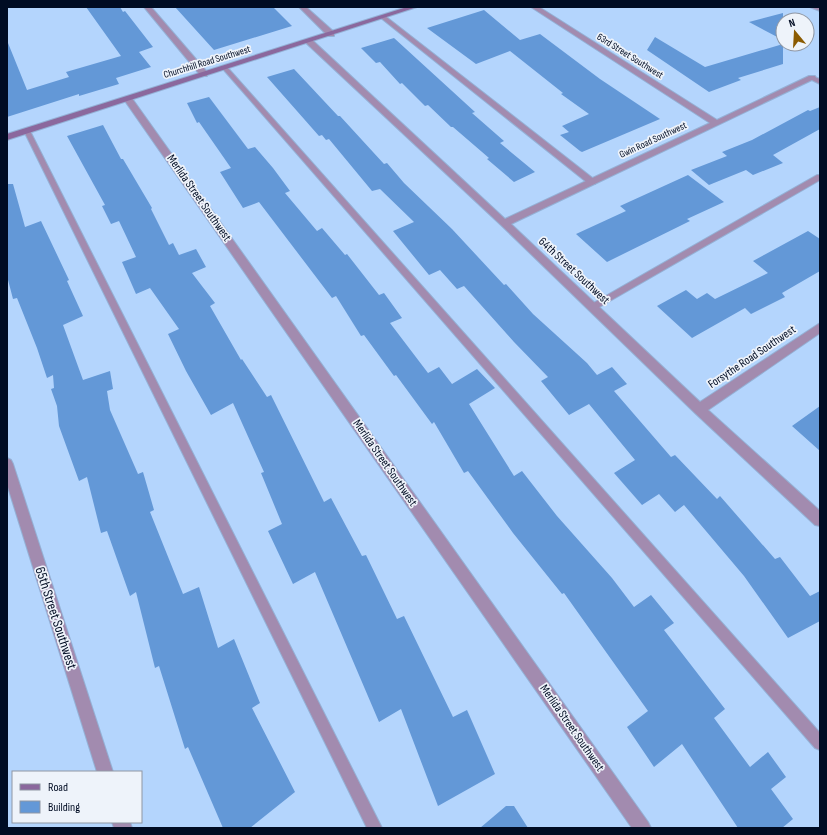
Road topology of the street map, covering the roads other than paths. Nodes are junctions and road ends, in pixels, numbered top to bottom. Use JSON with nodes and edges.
{"nodes":[{"id":1,"x":147,"y":7,"type":"edge"},
{"id":2,"x":302,"y":7,"type":"edge"},
{"id":3,"x":414,"y":7,"type":"edge"},
{"id":4,"x":534,"y":7,"type":"edge"},
{"id":5,"x":813,"y":7,"type":"edge"},
{"id":6,"x":820,"y":9,"type":"edge"},
{"id":7,"x":383,"y":17,"type":"junction"},
{"id":8,"x":331,"y":34,"type":"junction"},
{"id":9,"x":308,"y":42,"type":"junction"},
{"id":10,"x":225,"y":68,"type":"junction"},
{"id":11,"x":204,"y":74,"type":"junction"},
{"id":12,"x":812,"y":78,"type":"joint"},
{"id":13,"x":820,"y":82,"type":"edge"},
{"id":14,"x":128,"y":99,"type":"junction"},
{"id":15,"x":716,"y":122,"type":"junction"},
{"id":16,"x":27,"y":131,"type":"junction"},
{"id":17,"x":7,"y":137,"type":"edge"},
{"id":18,"x":820,"y":177,"type":"edge"},
{"id":19,"x":592,"y":182,"type":"junction"},
{"id":20,"x":504,"y":223,"type":"junction"},
{"id":21,"x":593,"y":307,"type":"junction"},
{"id":22,"x":820,"y":327,"type":"edge"},
{"id":23,"x":700,"y":409,"type":"junction"},
{"id":24,"x":7,"y":464,"type":"edge"},
{"id":25,"x":820,"y":520,"type":"edge"},
{"id":26,"x":820,"y":743,"type":"edge"},
{"id":27,"x":105,"y":771,"type":"edge"},
{"id":28,"x":375,"y":828,"type":"edge"},
{"id":29,"x":642,"y":828,"type":"edge"}],
"edges":[{"from":1,"to":11,"type":"street"},
{"from":2,"to":8,"type":"street"},
{"from":3,"to":7,"type":"street","name":"Churchhill Road Southwest"},
{"from":4,"to":15,"type":"street","name":"63rd Street Southwest"},
{"from":5,"to":6,"type":"street"},
{"from":7,"to":8,"type":"street","name":"Churchhill Road Southwest"},
{"from":7,"to":19,"type":"lane"},
{"from":8,"to":9,"type":"street","name":"Churchhill Road Southwest"},
{"from":9,"to":10,"type":"street","name":"Churchhill Road Southwest"},
{"from":9,"to":20,"type":"street","name":"64th Street Southwest"},
{"from":10,"to":11,"type":"street","name":"Churchhill Road Southwest"},
{"from":10,"to":26,"type":"lane"},
{"from":11,"to":14,"type":"street","name":"Churchhill Road Southwest"},
{"from":12,"to":13,"type":"lane"},
{"from":12,"to":15,"type":"street","name":"Gwin Road Southwest"},
{"from":14,"to":16,"type":"street","name":"Churchhill Road Southwest"},
{"from":14,"to":29,"type":"street","name":"Merlida Street Southwest"},
{"from":15,"to":19,"type":"street","name":"Gwin Road Southwest"},
{"from":16,"to":17,"type":"street","name":"Churchhill Road Southwest"},
{"from":16,"to":28,"type":"lane"},
{"from":18,"to":21,"type":"lane"},
{"from":19,"to":20,"type":"street","name":"Gwin Road Southwest"},
{"from":20,"to":21,"type":"street","name":"64th Street Southwest"},
{"from":21,"to":23,"type":"street","name":"64th Street Southwest"},
{"from":22,"to":23,"type":"street","name":"Forsythe Road Southwest"},
{"from":23,"to":25,"type":"street","name":"64th Street Southwest"},
{"from":24,"to":27,"type":"street","name":"65th Street Southwest"}]}
